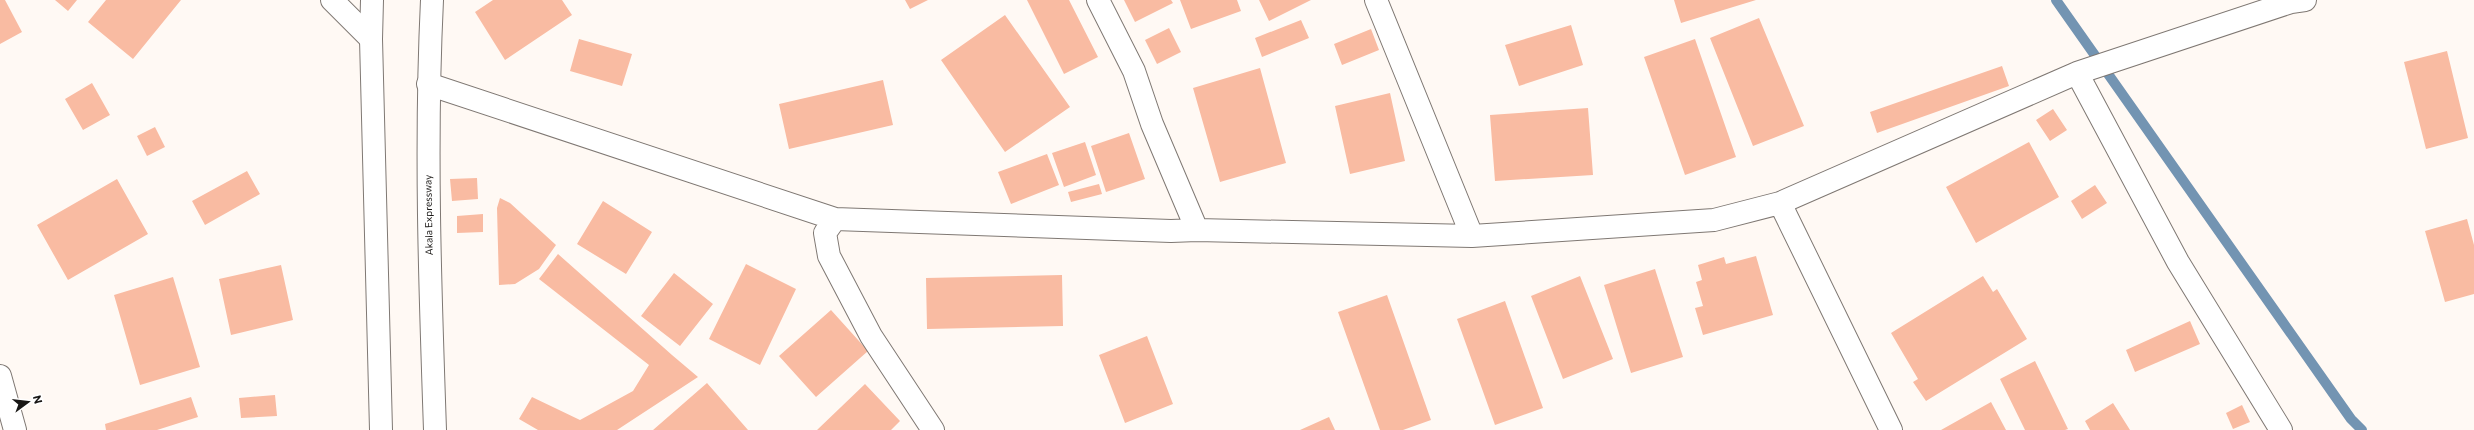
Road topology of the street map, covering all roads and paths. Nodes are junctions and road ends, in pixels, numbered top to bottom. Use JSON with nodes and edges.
{"nodes":[{"id":1,"x":332,"y":0,"type":"edge"},
{"id":2,"x":372,"y":0,"type":"edge"},
{"id":3,"x":432,"y":0,"type":"edge"},
{"id":4,"x":1098,"y":0,"type":"edge"},
{"id":5,"x":1376,"y":0,"type":"edge"},
{"id":6,"x":2305,"y":0,"type":"edge"},
{"id":7,"x":371,"y":39,"type":"junction"},
{"id":8,"x":2077,"y":73,"type":"junction"},
{"id":9,"x":428,"y":84,"type":"junction"},
{"id":10,"x":1780,"y":203,"type":"junction"},
{"id":11,"x":835,"y":219,"type":"junction"},
{"id":12,"x":1197,"y":230,"type":"junction"},
{"id":13,"x":1472,"y":236,"type":"junction"},
{"id":14,"x":0,"y":376,"type":"edge"},
{"id":15,"x":15,"y":430,"type":"edge"},
{"id":16,"x":381,"y":430,"type":"edge"},
{"id":17,"x":435,"y":430,"type":"edge"},
{"id":18,"x":933,"y":430,"type":"edge"},
{"id":19,"x":1891,"y":430,"type":"edge"},
{"id":20,"x":2281,"y":430,"type":"edge"}],
"edges":[{"from":1,"to":7,"type":"street"},
{"from":2,"to":7,"type":"street"},
{"from":3,"to":9,"type":"street","name":"Akala Expressway"},
{"from":4,"to":12,"type":"street"},
{"from":5,"to":13,"type":"street"},
{"from":6,"to":8,"type":"street"},
{"from":7,"to":16,"type":"street"},
{"from":8,"to":10,"type":"street"},
{"from":8,"to":20,"type":"street"},
{"from":9,"to":11,"type":"street"},
{"from":9,"to":17,"type":"street","name":"Akala Expressway"},
{"from":10,"to":13,"type":"street"},
{"from":10,"to":19,"type":"street"},
{"from":11,"to":12,"type":"street"},
{"from":11,"to":18,"type":"street"},
{"from":12,"to":13,"type":"street"},
{"from":14,"to":15,"type":"street"}]}
